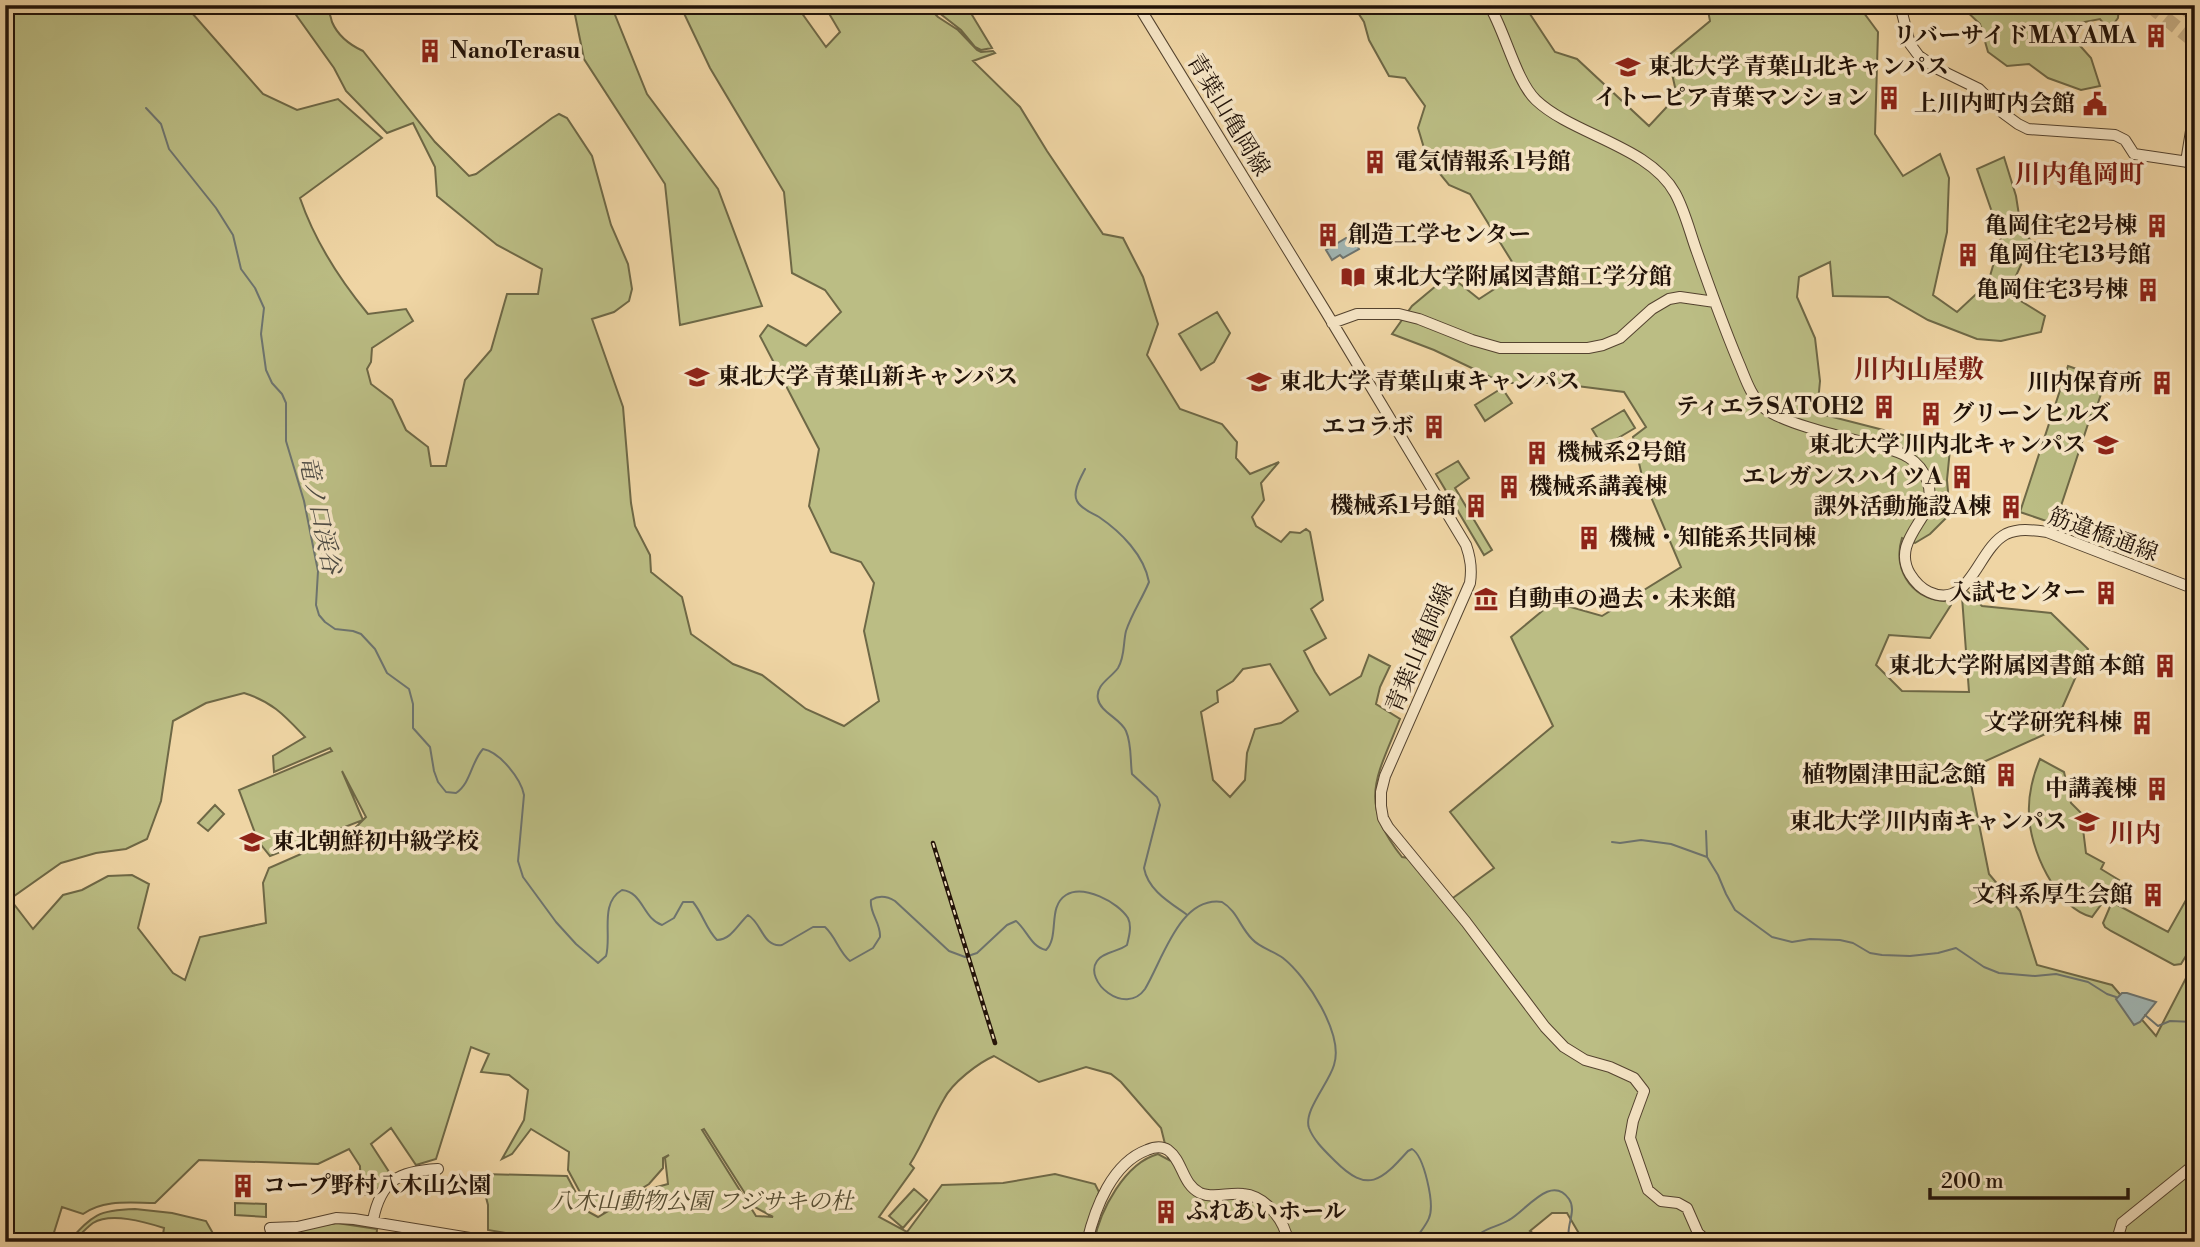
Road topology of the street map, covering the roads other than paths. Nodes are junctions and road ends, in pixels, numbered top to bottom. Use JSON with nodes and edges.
{"nodes":[{"id":1,"x":1138,"y":5,"type":"edge"},
{"id":2,"x":1489,"y":5,"type":"edge"},
{"id":3,"x":1900,"y":5,"type":"edge"},
{"id":4,"x":2195,"y":106,"type":"edge"},
{"id":5,"x":2190,"y":163,"type":"edge"},
{"id":6,"x":1715,"y":302,"type":"junction"},
{"id":7,"x":1332,"y":323,"type":"junction"},
{"id":8,"x":2195,"y":589,"type":"edge"},
{"id":9,"x":2195,"y":1164,"type":"edge"},
{"id":10,"x":438,"y":1169,"type":"dead end"},
{"id":11,"x":373,"y":1220,"type":"junction"},
{"id":12,"x":274,"y":1242,"type":"edge"},
{"id":13,"x":494,"y":1242,"type":"edge"},
{"id":14,"x":1087,"y":1242,"type":"edge"},
{"id":15,"x":1288,"y":1242,"type":"edge"},
{"id":16,"x":1708,"y":1242,"type":"edge"},
{"id":17,"x":2123,"y":1242,"type":"edge"}],
"edges":[{"from":1,"to":7,"type":"street","name":"青葉山亀岡線"},
{"from":2,"to":6,"type":"street"},
{"from":3,"to":5,"type":"street"},
{"from":4,"to":5,"type":"street"},
{"from":6,"to":7,"type":"street"},
{"from":6,"to":8,"type":"street","name":"筋違橋通線"},
{"from":7,"to":16,"type":"street","name":"青葉山亀岡線"},
{"from":9,"to":17,"type":"street"},
{"from":10,"to":11,"type":"street"},
{"from":11,"to":12,"type":"street"},
{"from":11,"to":13,"type":"street"},
{"from":14,"to":15,"type":"street"}]}
